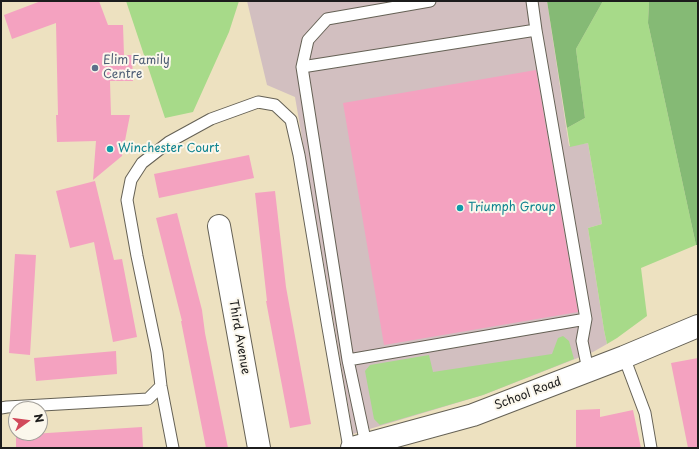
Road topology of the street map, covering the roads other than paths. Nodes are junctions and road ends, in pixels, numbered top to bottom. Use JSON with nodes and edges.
{"nodes":[{"id":1,"x":430,"y":1,"type":"edge"},
{"id":2,"x":532,"y":1,"type":"edge"},
{"id":3,"x":536,"y":30,"type":"junction"},
{"id":4,"x":302,"y":67,"type":"junction"},
{"id":5,"x":219,"y":226,"type":"dead end"},
{"id":6,"x":586,"y":319,"type":"junction"},
{"id":7,"x":698,"y":326,"type":"edge"},
{"id":8,"x":624,"y":357,"type":"junction"},
{"id":9,"x":348,"y":360,"type":"junction"},
{"id":10,"x":588,"y":370,"type":"junction"},
{"id":11,"x":161,"y":386,"type":"junction"},
{"id":12,"x":1,"y":408,"type":"edge"},
{"id":13,"x":356,"y":447,"type":"edge"},
{"id":14,"x":173,"y":448,"type":"edge"},
{"id":15,"x":259,"y":448,"type":"edge"},
{"id":16,"x":651,"y":448,"type":"edge"}],
"edges":[{"from":1,"to":4,"type":"lane"},
{"from":2,"to":3,"type":"lane"},
{"from":3,"to":4,"type":"lane"},
{"from":3,"to":6,"type":"lane"},
{"from":4,"to":9,"type":"lane"},
{"from":5,"to":15,"type":"street","name":"Third Avenue"},
{"from":6,"to":9,"type":"lane"},
{"from":6,"to":10,"type":"lane"},
{"from":7,"to":8,"type":"street","name":"School Road"},
{"from":8,"to":10,"type":"street","name":"School Road"},
{"from":8,"to":16,"type":"lane"},
{"from":9,"to":13,"type":"lane"},
{"from":10,"to":13,"type":"street","name":"School Road"},
{"from":11,"to":12,"type":"lane"},
{"from":11,"to":13,"type":"lane"},
{"from":11,"to":14,"type":"lane"}]}
